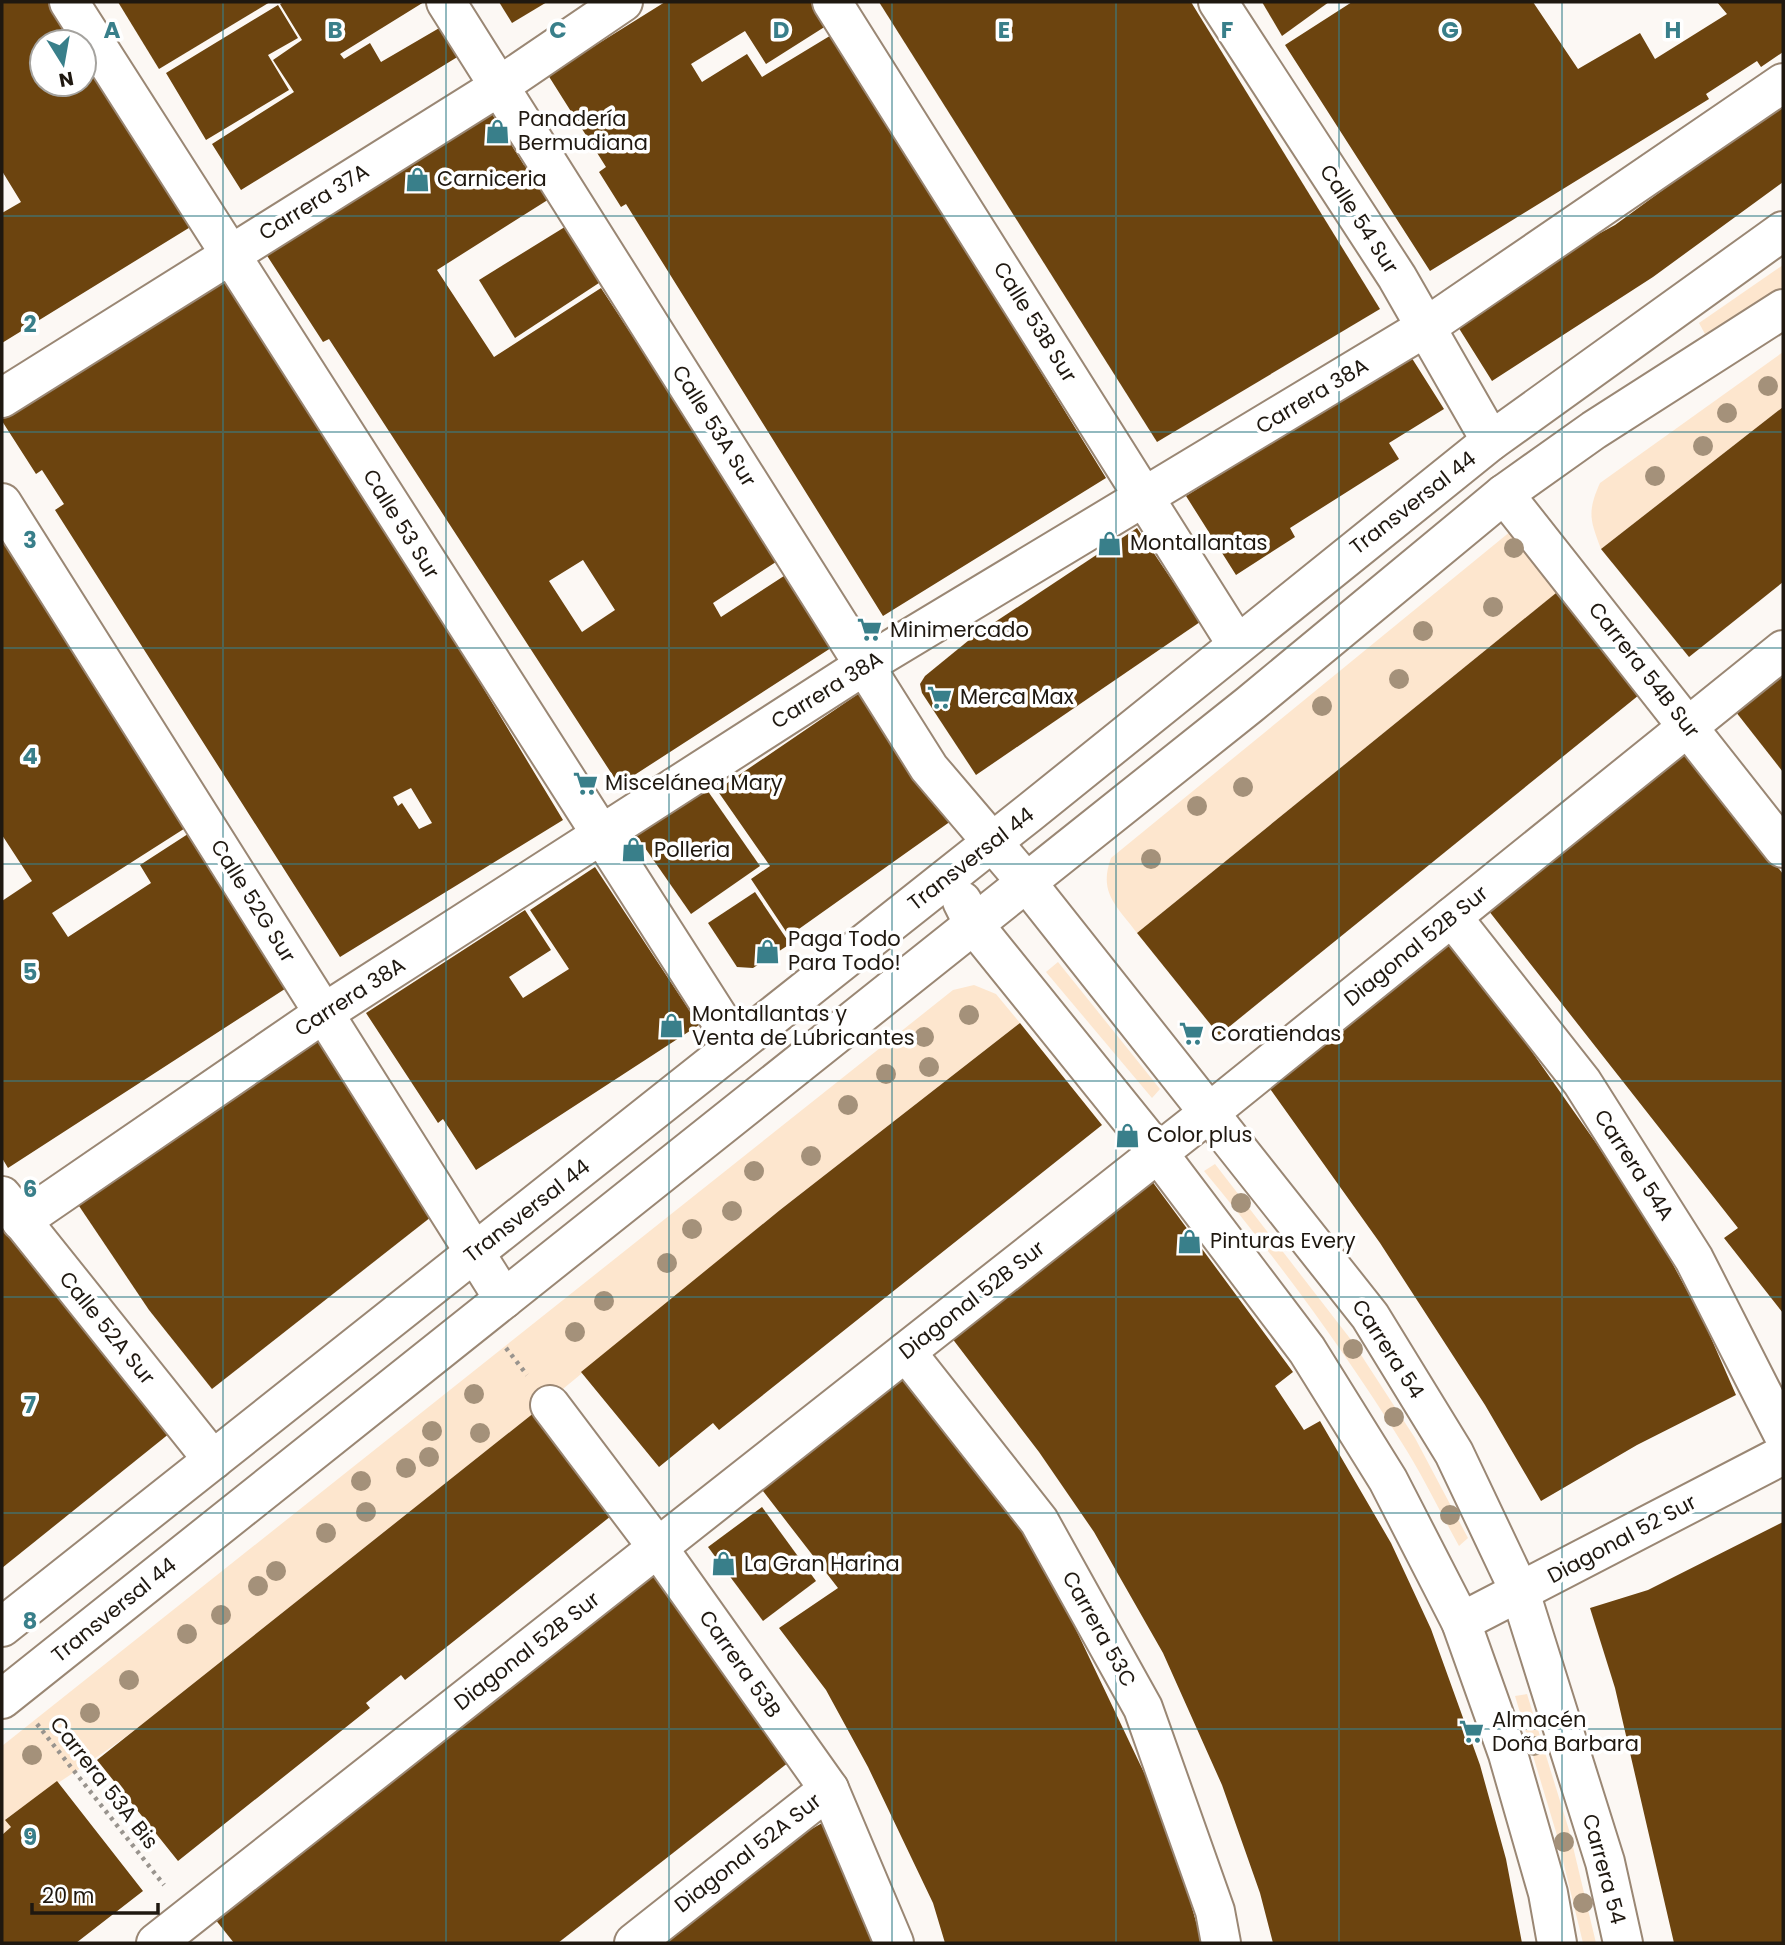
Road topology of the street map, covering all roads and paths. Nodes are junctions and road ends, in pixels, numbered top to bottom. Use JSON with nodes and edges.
{"nodes":[{"id":1,"x":69,"y":2,"type":"edge"},
{"id":2,"x":446,"y":2,"type":"edge"},
{"id":3,"x":622,"y":2,"type":"edge"},
{"id":4,"x":832,"y":2,"type":"edge"},
{"id":5,"x":1218,"y":2,"type":"edge"},
{"id":6,"x":1783,"y":83,"type":"edge"},
{"id":7,"x":499,"y":86,"type":"junction"},
{"id":8,"x":1783,"y":231,"type":"edge"},
{"id":9,"x":230,"y":255,"type":"junction"},
{"id":10,"x":1783,"y":309,"type":"edge"},
{"id":11,"x":1426,"y":327,"type":"junction"},
{"id":12,"x":2,"y":398,"type":"edge"},
{"id":13,"x":1491,"y":441,"type":"junction"},
{"id":14,"x":1504,"y":494,"type":"junction"},
{"id":15,"x":1146,"y":497,"type":"junction"},
{"id":16,"x":2,"y":503,"type":"edge"},
{"id":17,"x":1236,"y":643,"type":"junction"},
{"id":18,"x":1783,"y":650,"type":"edge"},
{"id":19,"x":865,"y":665,"type":"junction"},
{"id":20,"x":1688,"y":726,"type":"junction"},
{"id":21,"x":599,"y":835,"type":"junction"},
{"id":22,"x":1783,"y":848,"type":"edge"},
{"id":23,"x":980,"y":851,"type":"junction"},
{"id":24,"x":1027,"y":883,"type":"junction"},
{"id":25,"x":1452,"y":917,"type":"junction"},
{"id":26,"x":974,"y":925,"type":"junction"},
{"id":27,"x":324,"y":1013,"type":"junction"},
{"id":28,"x":736,"y":1045,"type":"junction"},
{"id":29,"x":1210,"y":1112,"type":"junction"},
{"id":30,"x":1158,"y":1153,"type":"junction"},
{"id":31,"x":11,"y":1208,"type":"edge"},
{"id":32,"x":475,"y":1252,"type":"junction"},
{"id":33,"x":504,"y":1299,"type":"junction"},
{"id":34,"x":906,"y":1352,"type":"junction"},
{"id":35,"x":550,"y":1405,"type":"dead end"},
{"id":36,"x":1783,"y":1434,"type":"edge"},
{"id":37,"x":1783,"y":1455,"type":"edge"},
{"id":38,"x":213,"y":1460,"type":"junction"},
{"id":39,"x":658,"y":1548,"type":"junction"},
{"id":40,"x":1520,"y":1592,"type":"junction"},
{"id":41,"x":1461,"y":1622,"type":"junction"},
{"id":42,"x":2,"y":1628,"type":"edge"},
{"id":43,"x":2,"y":1699,"type":"edge"},
{"id":44,"x":33,"y":1719,"type":"dead end"},
{"id":45,"x":829,"y":1789,"type":"junction"},
{"id":46,"x":189,"y":1917,"type":"junction"},
{"id":47,"x":156,"y":1943,"type":"edge"},
{"id":48,"x":634,"y":1943,"type":"edge"},
{"id":49,"x":894,"y":1943,"type":"edge"},
{"id":50,"x":1221,"y":1943,"type":"edge"},
{"id":51,"x":1557,"y":1943,"type":"edge"},
{"id":52,"x":1623,"y":1943,"type":"edge"}],
"edges":[{"from":1,"to":9,"type":"street","name":"Calle 53 Sur"},
{"from":2,"to":7,"type":"street","name":"Calle 53A Sur"},
{"from":3,"to":7,"type":"street","name":"Carrera 37A"},
{"from":4,"to":15,"type":"street","name":"Calle 53B Sur"},
{"from":5,"to":11,"type":"street","name":"Calle 54 Sur"},
{"from":6,"to":11,"type":"street","name":"Carrera 38A"},
{"from":7,"to":9,"type":"street","name":"Carrera 37A"},
{"from":7,"to":19,"type":"street","name":"Calle 53A Sur"},
{"from":8,"to":13,"type":"street","name":"Transversal 44"},
{"from":9,"to":12,"type":"street","name":"Carrera 37A"},
{"from":9,"to":21,"type":"street","name":"Calle 53 Sur"},
{"from":10,"to":14,"type":"street","name":"Transversal 44"},
{"from":11,"to":13,"type":"street","name":"Calle 54 Sur"},
{"from":11,"to":15,"type":"street","name":"Carrera 38A"},
{"from":13,"to":17,"type":"street","name":"Transversal 44"},
{"from":14,"to":20,"type":"street","name":"Carrera 54B Sur"},
{"from":14,"to":24,"type":"street","name":"Transversal 44"},
{"from":15,"to":17,"type":"street","name":"Calle 53B Sur"},
{"from":15,"to":19,"type":"street","name":"Carrera 38A"},
{"from":16,"to":27,"type":"street","name":"Calle 52G Sur"},
{"from":17,"to":23,"type":"street","name":"Transversal 44"},
{"from":18,"to":20,"type":"street","name":"Diagonal 52B Sur"},
{"from":19,"to":21,"type":"street","name":"Carrera 38A"},
{"from":19,"to":23,"type":"street","name":"Calle 53A Sur"},
{"from":20,"to":22,"type":"street","name":"Carrera 54B Sur"},
{"from":20,"to":25,"type":"street","name":"Diagonal 52B Sur"},
{"from":21,"to":27,"type":"street","name":"Carrera 38A"},
{"from":21,"to":28,"type":"street","name":"Calle 53 Sur"},
{"from":23,"to":24,"type":"street","name":"Carrera 54"},
{"from":23,"to":26,"type":"street"},
{"from":23,"to":28,"type":"street","name":"Transversal 44"},
{"from":24,"to":26,"type":"street","name":"Transversal 44"},
{"from":24,"to":29,"type":"street","name":"Carrera 54"},
{"from":25,"to":29,"type":"street","name":"Diagonal 52B Sur"},
{"from":25,"to":36,"type":"street","name":"Carrera 54A"},
{"from":26,"to":30,"type":"street"},
{"from":26,"to":33,"type":"street","name":"Transversal 44"},
{"from":27,"to":31,"type":"street","name":"Carrera 38A"},
{"from":27,"to":32,"type":"street","name":"Calle 52G Sur"},
{"from":28,"to":32,"type":"street","name":"Transversal 44"},
{"from":29,"to":30,"type":"street","name":"Diagonal 52B Sur"},
{"from":29,"to":40,"type":"street","name":"Carrera 54"},
{"from":30,"to":34,"type":"street","name":"Diagonal 52B Sur"},
{"from":30,"to":41,"type":"street"},
{"from":31,"to":38,"type":"street","name":"Calle 52A Sur"},
{"from":32,"to":33,"type":"street","name":"Calle 52G Sur"},
{"from":32,"to":38,"type":"street","name":"Transversal 44"},
{"from":33,"to":43,"type":"street","name":"Transversal 44"},
{"from":34,"to":39,"type":"street","name":"Diagonal 52B Sur"},
{"from":34,"to":50,"type":"street","name":"Carrera 53C"},
{"from":35,"to":39,"type":"street","name":"Carrera 53B"},
{"from":37,"to":40,"type":"street","name":"Diagonal 52 Sur"},
{"from":38,"to":42,"type":"street","name":"Transversal 44"},
{"from":39,"to":45,"type":"street","name":"Carrera 53B"},
{"from":39,"to":46,"type":"street","name":"Diagonal 52B Sur"},
{"from":40,"to":41,"type":"street","name":"Diagonal 52 Sur"},
{"from":40,"to":52,"type":"street","name":"Carrera 54"},
{"from":41,"to":51,"type":"street"},
{"from":44,"to":46,"type":"path","name":"Carrera 53A Bis"},
{"from":45,"to":48,"type":"street","name":"Diagonal 52A Sur"},
{"from":45,"to":49,"type":"street","name":"Carrera 53B"},
{"from":46,"to":47,"type":"street","name":"Diagonal 52B Sur"}]}
